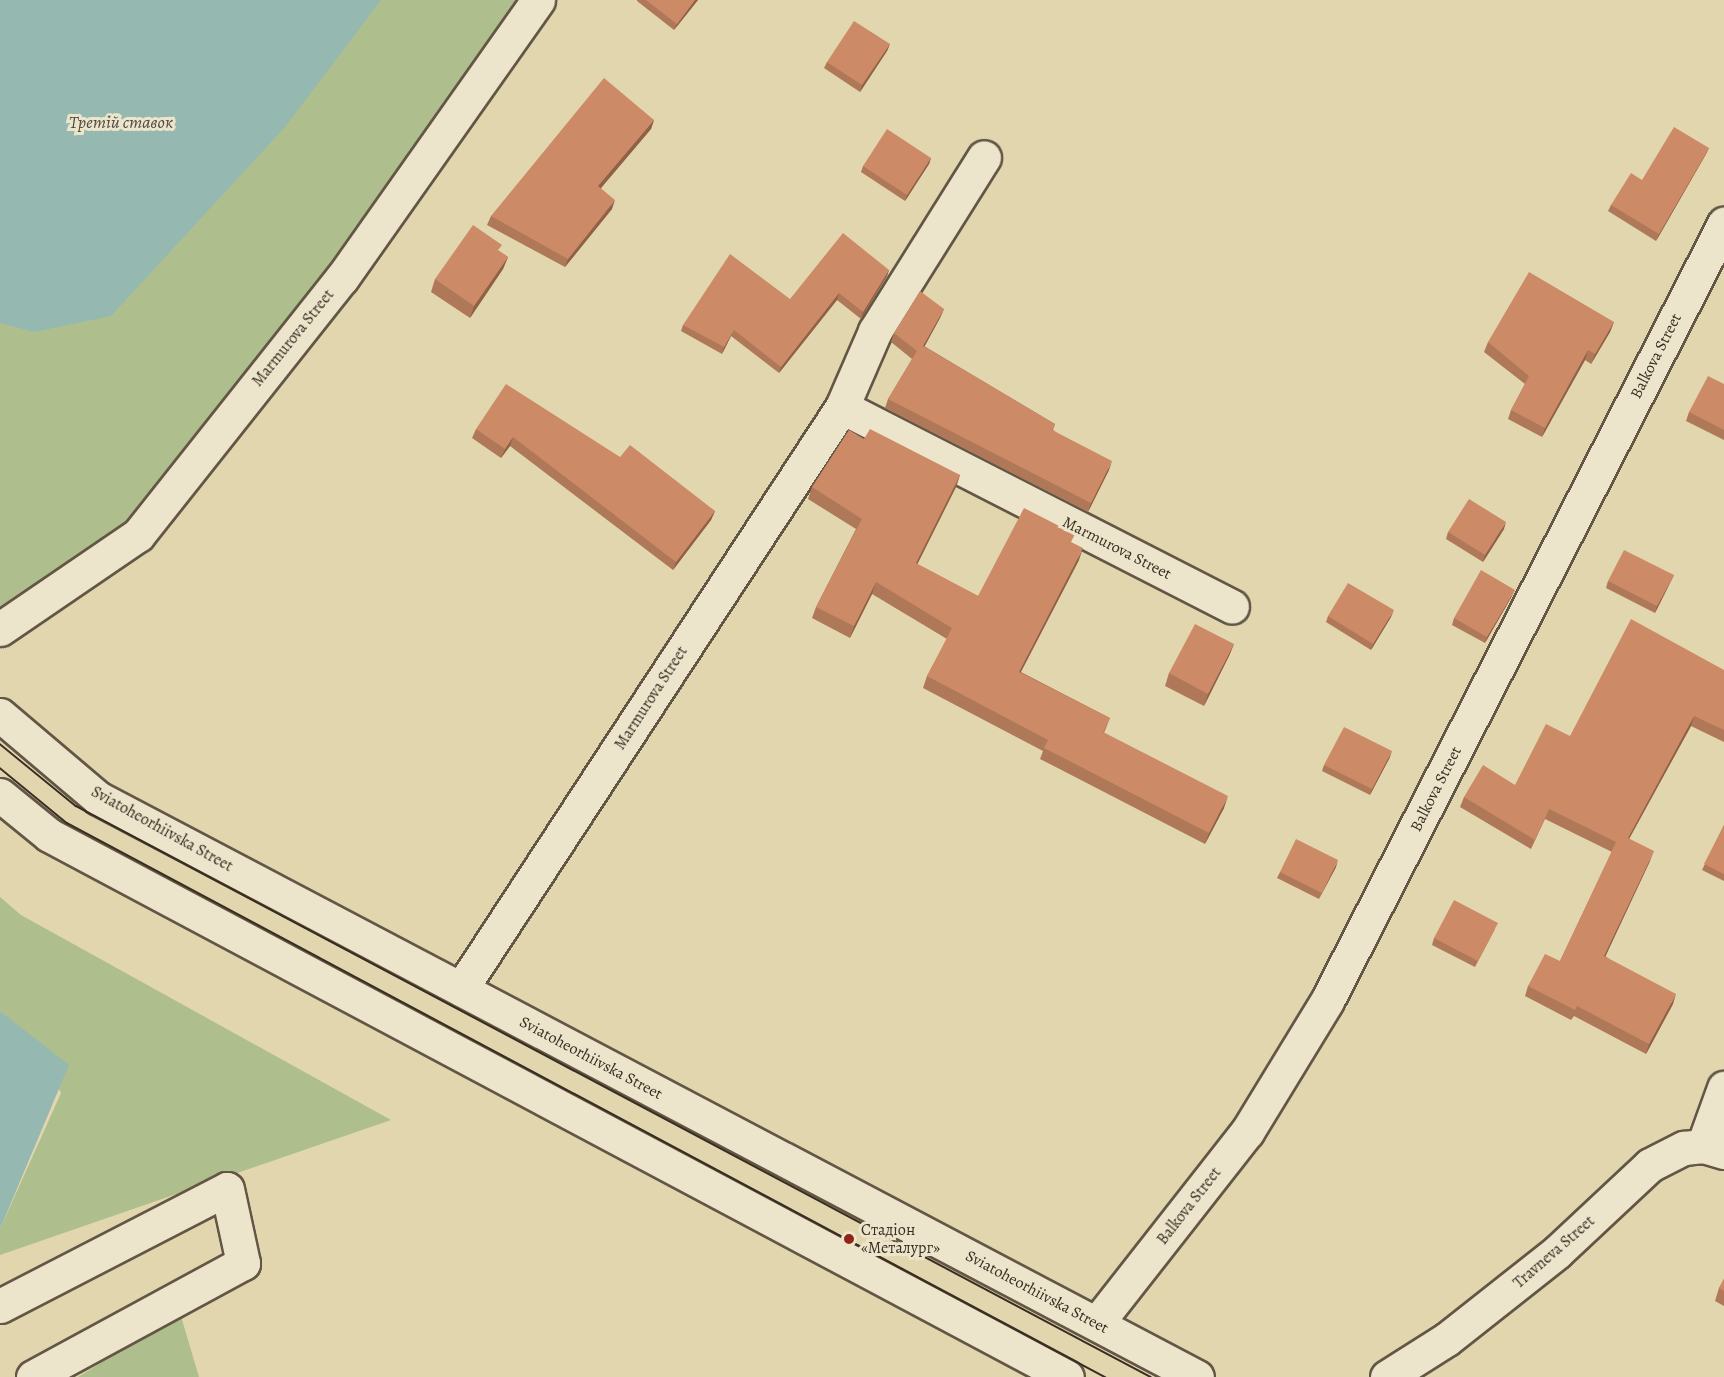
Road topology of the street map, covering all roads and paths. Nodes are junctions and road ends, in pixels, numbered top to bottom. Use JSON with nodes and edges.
{"nodes":[{"id":1,"x":538,"y":0,"type":"edge"},
{"id":2,"x":984,"y":157,"type":"dead end"},
{"id":3,"x":1724,"y":224,"type":"edge"},
{"id":4,"x":842,"y":407,"type":"junction"},
{"id":5,"x":1232,"y":607,"type":"dead end"},
{"id":6,"x":0,"y":629,"type":"edge"},
{"id":7,"x":0,"y":715,"type":"edge"},
{"id":8,"x":0,"y":795,"type":"edge"},
{"id":9,"x":460,"y":989,"type":"junction"},
{"id":10,"x":1724,"y":1088,"type":"edge"},
{"id":11,"x":1714,"y":1149,"type":"edge"},
{"id":12,"x":0,"y":1305,"type":"edge"},
{"id":13,"x":1096,"y":1323,"type":"junction"},
{"id":14,"x":33,"y":1377,"type":"edge"},
{"id":15,"x":1067,"y":1377,"type":"edge"},
{"id":16,"x":1197,"y":1377,"type":"edge"},
{"id":17,"x":1387,"y":1377,"type":"edge"}],
"edges":[{"from":1,"to":6,"type":"street","name":"Marmurova Street"},
{"from":2,"to":4,"type":"street","name":"Marmurova Street"},
{"from":3,"to":13,"type":"street","name":"Balkova Street"},
{"from":4,"to":5,"type":"street","name":"Marmurova Street"},
{"from":4,"to":9,"type":"street","name":"Marmurova Street"},
{"from":7,"to":9,"type":"street","name":"Sviatoheorhiivska Street"},
{"from":8,"to":15,"type":"street"},
{"from":9,"to":13,"type":"street","name":"Sviatoheorhiivska Street"},
{"from":10,"to":11,"type":"street"},
{"from":11,"to":17,"type":"street","name":"Travneva Street"},
{"from":12,"to":14,"type":"street"},
{"from":13,"to":16,"type":"street","name":"Sviatoheorhiivska Street"}]}
